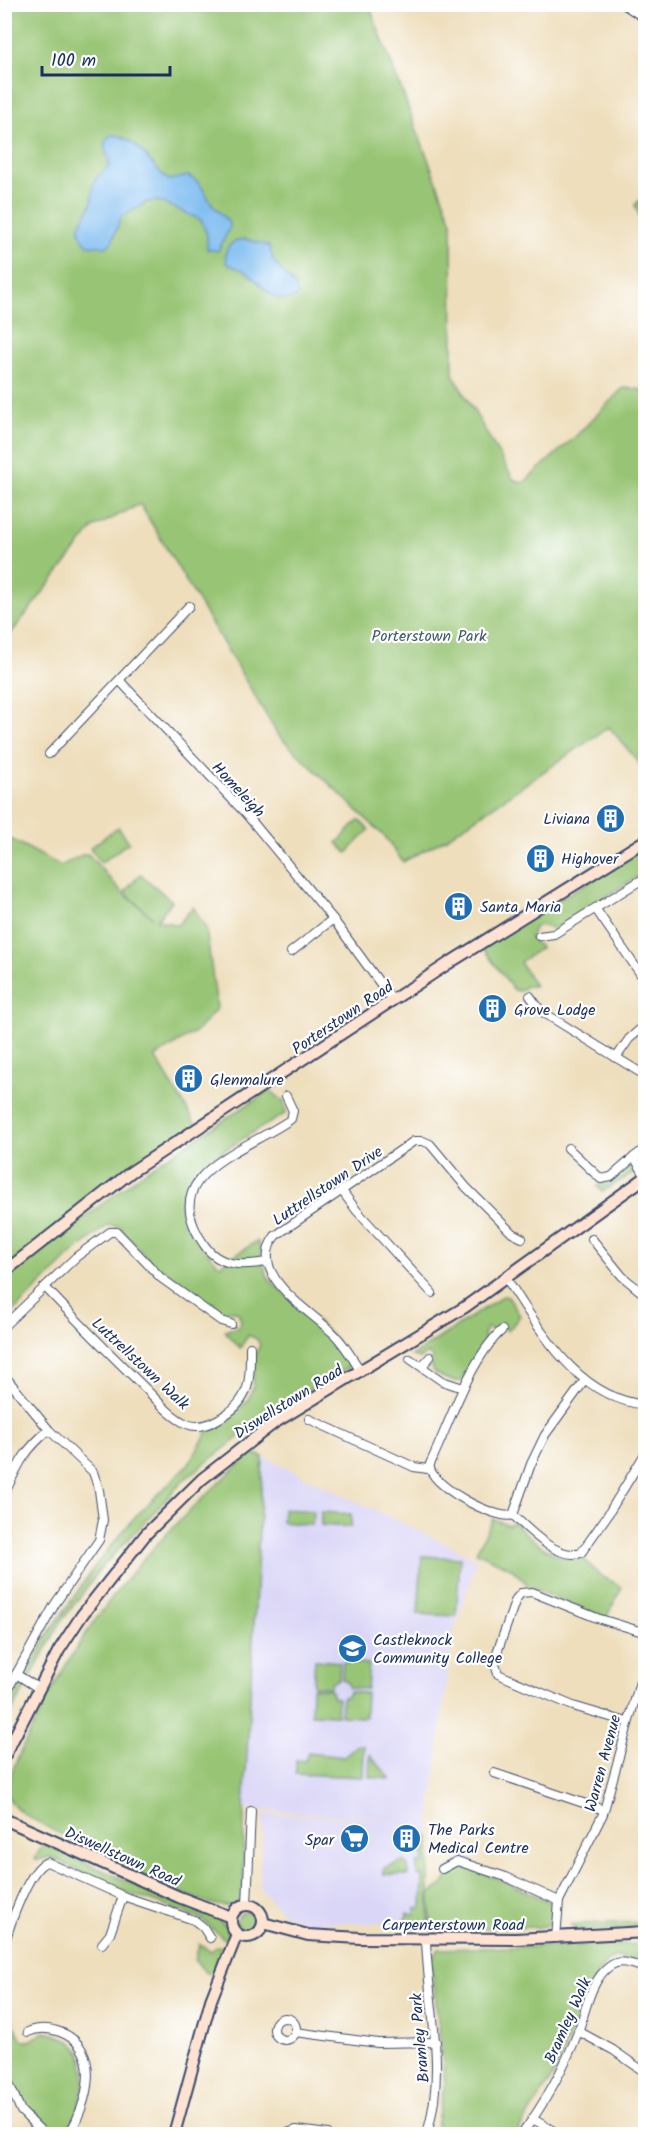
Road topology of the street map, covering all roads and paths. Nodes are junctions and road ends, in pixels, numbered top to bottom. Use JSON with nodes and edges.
{"nodes":[{"id":1,"x":623,"y":4,"type":"edge"},
{"id":2,"x":645,"y":19,"type":"edge"},
{"id":3,"x":189,"y":606,"type":"dead end"},
{"id":4,"x":120,"y":681,"type":"junction"},
{"id":5,"x":49,"y":754,"type":"dead end"},
{"id":6,"x":645,"y":840,"type":"edge"},
{"id":7,"x":645,"y":877,"type":"edge"},
{"id":8,"x":595,"y":908,"type":"junction"},
{"id":9,"x":333,"y":919,"type":"junction"},
{"id":10,"x":539,"y":936,"type":"dead end"},
{"id":11,"x":291,"y":952,"type":"dead end"},
{"id":12,"x":645,"y":982,"type":"edge"},
{"id":13,"x":530,"y":996,"type":"dead end"},
{"id":14,"x":393,"y":1001,"type":"junction"},
{"id":15,"x":645,"y":1024,"type":"edge"},
{"id":16,"x":616,"y":1058,"type":"junction"},
{"id":17,"x":645,"y":1076,"type":"edge"},
{"id":18,"x":286,"y":1096,"type":"dead end"},
{"id":19,"x":568,"y":1148,"type":"dead end"},
{"id":20,"x":645,"y":1148,"type":"edge"},
{"id":21,"x":634,"y":1157,"type":"junction"},
{"id":22,"x":645,"y":1177,"type":"edge"},
{"id":23,"x":342,"y":1191,"type":"junction"},
{"id":24,"x":522,"y":1238,"type":"dead end"},
{"id":25,"x":592,"y":1239,"type":"dead end"},
{"id":26,"x":267,"y":1262,"type":"junction"},
{"id":27,"x":4,"y":1272,"type":"edge"},
{"id":28,"x":506,"y":1278,"type":"junction"},
{"id":29,"x":45,"y":1287,"type":"junction"},
{"id":30,"x":432,"y":1293,"type":"dead end"},
{"id":31,"x":645,"y":1296,"type":"edge"},
{"id":32,"x":231,"y":1324,"type":"dead end"},
{"id":33,"x":4,"y":1326,"type":"edge"},
{"id":34,"x":502,"y":1330,"type":"dead end"},
{"id":35,"x":250,"y":1347,"type":"dead end"},
{"id":36,"x":430,"y":1357,"type":"dead end"},
{"id":37,"x":410,"y":1359,"type":"dead end"},
{"id":38,"x":422,"y":1366,"type":"junction"},
{"id":39,"x":361,"y":1372,"type":"junction"},
{"id":40,"x":4,"y":1376,"type":"edge"},
{"id":41,"x":585,"y":1380,"type":"junction"},
{"id":42,"x":463,"y":1388,"type":"junction"},
{"id":43,"x":645,"y":1405,"type":"edge"},
{"id":44,"x":309,"y":1419,"type":"dead end"},
{"id":45,"x":49,"y":1430,"type":"junction"},
{"id":46,"x":645,"y":1452,"type":"edge"},
{"id":47,"x":429,"y":1469,"type":"junction"},
{"id":48,"x":4,"y":1495,"type":"edge"},
{"id":49,"x":513,"y":1515,"type":"junction"},
{"id":50,"x":645,"y":1633,"type":"edge"},
{"id":51,"x":645,"y":1660,"type":"edge"},
{"id":52,"x":16,"y":1674,"type":"junction"},
{"id":53,"x":38,"y":1688,"type":"junction"},
{"id":54,"x":4,"y":1696,"type":"edge"},
{"id":55,"x":627,"y":1722,"type":"junction"},
{"id":56,"x":4,"y":1757,"type":"edge"},
{"id":57,"x":494,"y":1773,"type":"dead end"},
{"id":58,"x":604,"y":1810,"type":"junction"},
{"id":59,"x":251,"y":1811,"type":"dead end"},
{"id":60,"x":4,"y":1820,"type":"edge"},
{"id":61,"x":442,"y":1869,"type":"dead end"},
{"id":62,"x":123,"y":1896,"type":"junction"},
{"id":63,"x":560,"y":1901,"type":"junction"},
{"id":64,"x":247,"y":1905,"type":"junction"},
{"id":65,"x":231,"y":1917,"type":"junction"},
{"id":66,"x":263,"y":1923,"type":"junction"},
{"id":67,"x":645,"y":1932,"type":"edge"},
{"id":68,"x":237,"y":1934,"type":"junction"},
{"id":69,"x":210,"y":1938,"type":"dead end"},
{"id":70,"x":556,"y":1938,"type":"junction"},
{"id":71,"x":426,"y":1939,"type":"junction"},
{"id":72,"x":102,"y":1944,"type":"dead end"},
{"id":73,"x":4,"y":1946,"type":"edge"},
{"id":74,"x":645,"y":1969,"type":"edge"},
{"id":75,"x":578,"y":2031,"type":"junction"},
{"id":76,"x":28,"y":2032,"type":"dead end"},
{"id":77,"x":295,"y":2032,"type":"dead end"},
{"id":78,"x":436,"y":2042,"type":"junction"},
{"id":79,"x":4,"y":2072,"type":"edge"},
{"id":80,"x":645,"y":2073,"type":"edge"},
{"id":81,"x":533,"y":2119,"type":"junction"},
{"id":82,"x":44,"y":2134,"type":"edge"},
{"id":83,"x":69,"y":2134,"type":"edge"},
{"id":84,"x":174,"y":2134,"type":"edge"},
{"id":85,"x":284,"y":2134,"type":"edge"},
{"id":86,"x":328,"y":2134,"type":"edge"},
{"id":87,"x":428,"y":2134,"type":"edge"},
{"id":88,"x":522,"y":2134,"type":"edge"},
{"id":89,"x":560,"y":2134,"type":"edge"}],
"edges":[{"from":1,"to":2,"type":"street"},
{"from":3,"to":4,"type":"street"},
{"from":4,"to":5,"type":"street"},
{"from":4,"to":9,"type":"street","name":"Homeleigh"},
{"from":6,"to":14,"type":"street","name":"Porterstown Road"},
{"from":7,"to":8,"type":"street"},
{"from":8,"to":10,"type":"street"},
{"from":8,"to":12,"type":"street"},
{"from":9,"to":11,"type":"street"},
{"from":9,"to":14,"type":"street","name":"Homeleigh"},
{"from":13,"to":16,"type":"street"},
{"from":14,"to":27,"type":"street","name":"Porterstown Road"},
{"from":15,"to":16,"type":"street"},
{"from":16,"to":17,"type":"street"},
{"from":18,"to":26,"type":"street"},
{"from":19,"to":21,"type":"street"},
{"from":20,"to":21,"type":"street"},
{"from":21,"to":22,"type":"street"},
{"from":22,"to":28,"type":"street","name":"Diswellstown Road"},
{"from":23,"to":24,"type":"street","name":"Luttrellstown Drive"},
{"from":23,"to":26,"type":"street","name":"Luttrellstown Drive"},
{"from":23,"to":30,"type":"street"},
{"from":25,"to":31,"type":"street"},
{"from":26,"to":39,"type":"street"},
{"from":28,"to":39,"type":"street","name":"Diswellstown Road"},
{"from":28,"to":41,"type":"street"},
{"from":29,"to":32,"type":"street"},
{"from":29,"to":33,"type":"street"},
{"from":29,"to":35,"type":"street","name":"Luttrellstown Walk"},
{"from":34,"to":42,"type":"street"},
{"from":36,"to":38,"type":"street"},
{"from":37,"to":38,"type":"street"},
{"from":38,"to":42,"type":"street"},
{"from":39,"to":53,"type":"street","name":"Diswellstown Road"},
{"from":40,"to":45,"type":"street"},
{"from":41,"to":43,"type":"street"},
{"from":41,"to":49,"type":"street"},
{"from":42,"to":47,"type":"street"},
{"from":44,"to":47,"type":"street"},
{"from":45,"to":48,"type":"street"},
{"from":45,"to":52,"type":"street"},
{"from":46,"to":49,"type":"street"},
{"from":47,"to":49,"type":"street"},
{"from":50,"to":55,"type":"street"},
{"from":51,"to":55,"type":"street","name":"Warren Avenue"},
{"from":52,"to":53,"type":"street"},
{"from":52,"to":54,"type":"street"},
{"from":53,"to":56,"type":"street","name":"Diswellstown Road"},
{"from":55,"to":58,"type":"street","name":"Warren Avenue"},
{"from":57,"to":58,"type":"street"},
{"from":58,"to":63,"type":"street","name":"Warren Avenue"},
{"from":59,"to":64,"type":"street"},
{"from":60,"to":65,"type":"street","name":"Diswellstown Road"},
{"from":61,"to":63,"type":"street"},
{"from":62,"to":69,"type":"street"},
{"from":62,"to":72,"type":"street"},
{"from":62,"to":73,"type":"street"},
{"from":63,"to":70,"type":"street","name":"Warren Avenue"},
{"from":64,"to":65,"type":"street"},
{"from":64,"to":66,"type":"street"},
{"from":65,"to":68,"type":"street"},
{"from":66,"to":68,"type":"street"},
{"from":66,"to":71,"type":"street","name":"Carpenterstown Road"},
{"from":67,"to":70,"type":"street","name":"Carpenterstown Road"},
{"from":68,"to":84,"type":"street"},
{"from":70,"to":71,"type":"street","name":"Carpenterstown Road"},
{"from":71,"to":78,"type":"street","name":"Bramley Park"},
{"from":74,"to":75,"type":"street","name":"Bramley Walk"},
{"from":75,"to":80,"type":"street"},
{"from":75,"to":81,"type":"street","name":"Bramley Walk"},
{"from":76,"to":83,"type":"street"},
{"from":77,"to":78,"type":"street"},
{"from":78,"to":87,"type":"street","name":"Bramley Park"},
{"from":79,"to":82,"type":"street"},
{"from":81,"to":88,"type":"street","name":"Bramley Walk"},
{"from":81,"to":89,"type":"street"},
{"from":85,"to":86,"type":"street"}]}
